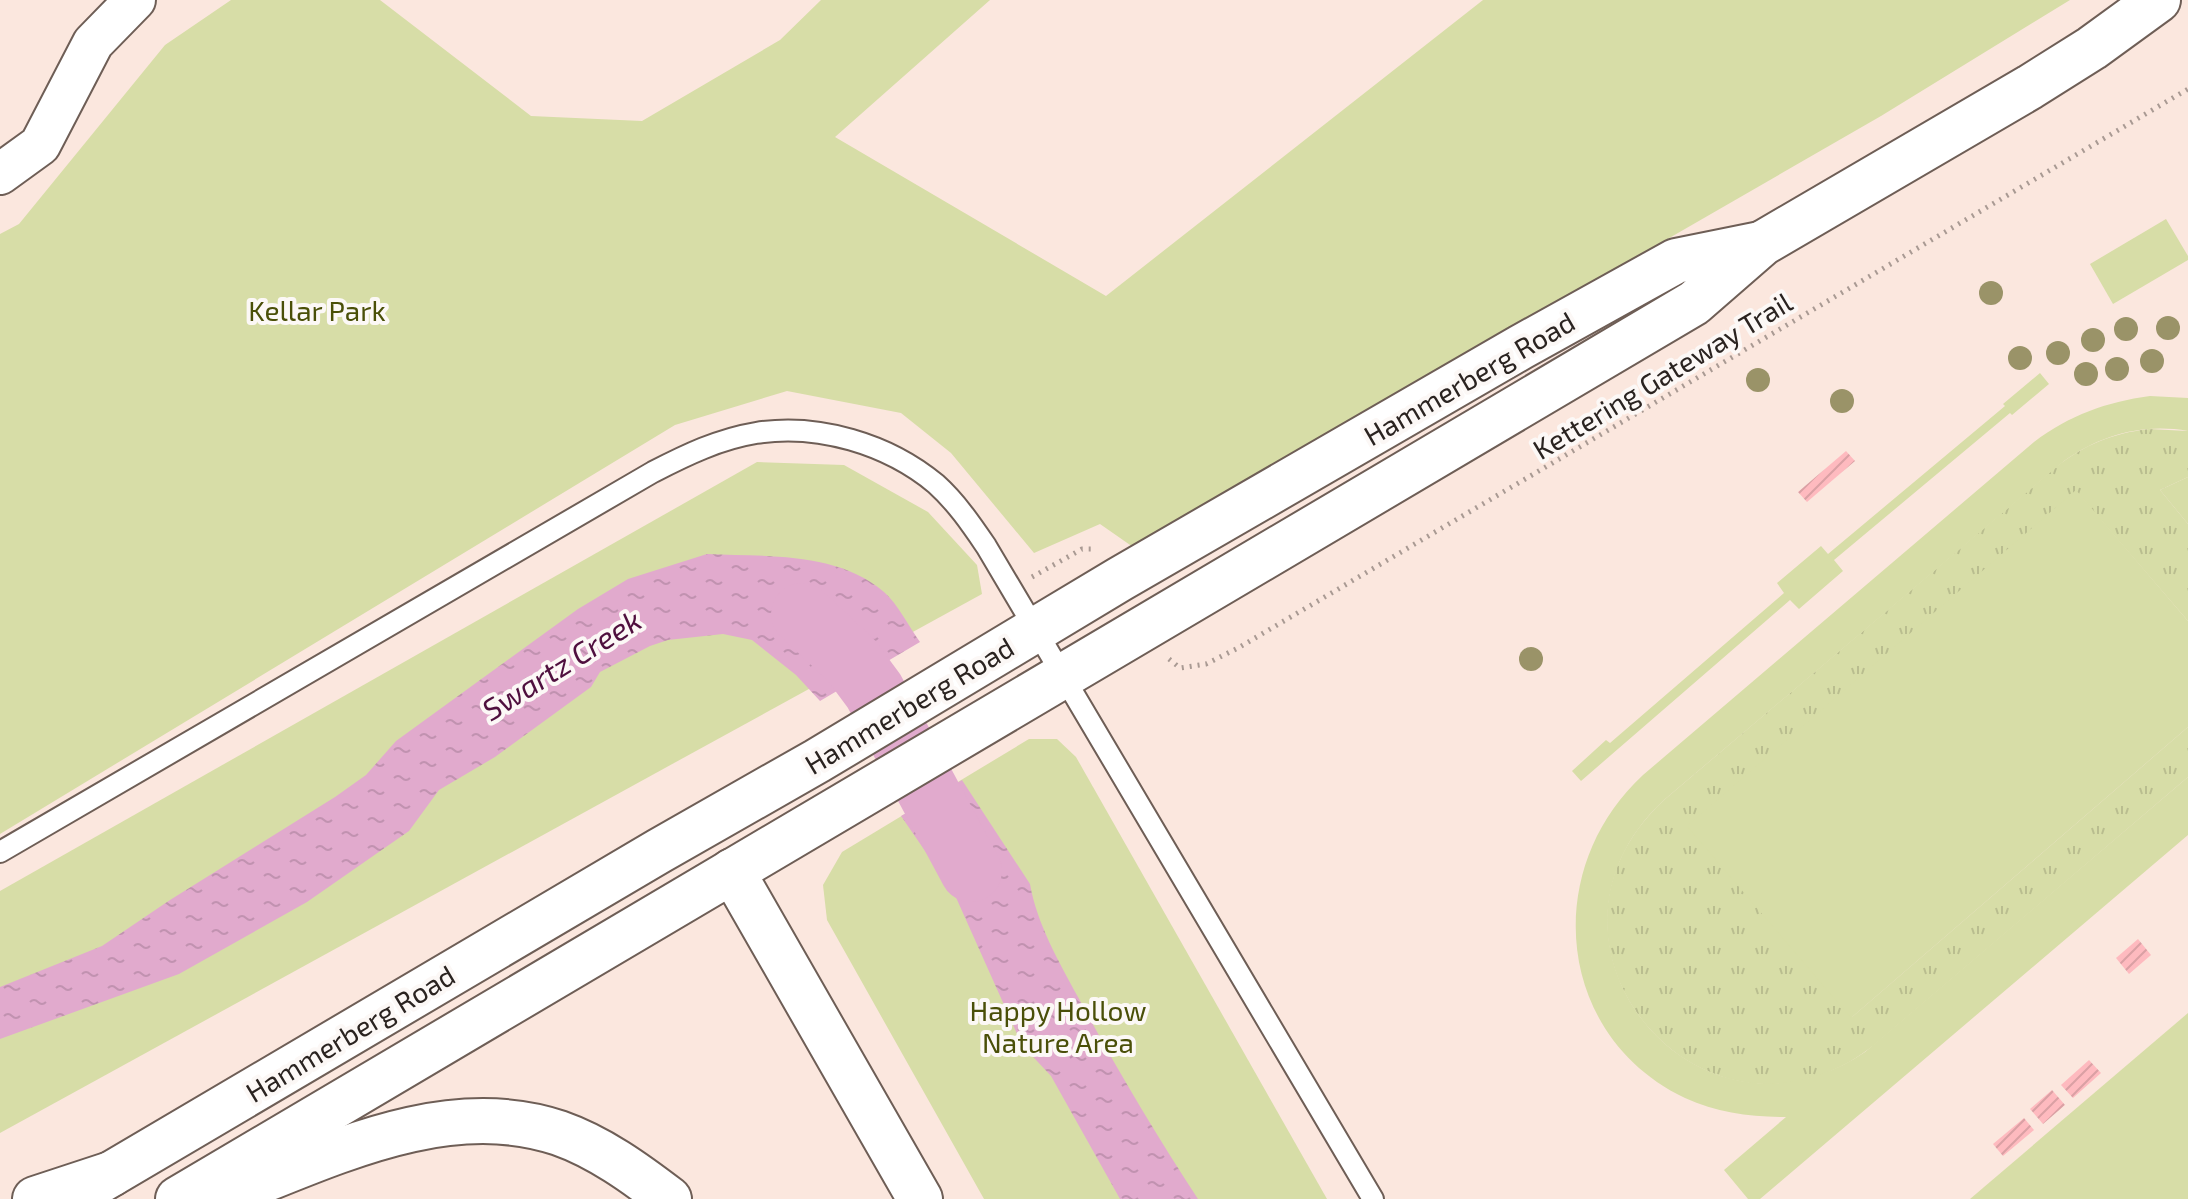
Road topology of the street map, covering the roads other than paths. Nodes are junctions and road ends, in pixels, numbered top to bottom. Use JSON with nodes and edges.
{"nodes":[{"id":1,"x":135,"y":0,"type":"edge"},
{"id":2,"x":2158,"y":0,"type":"edge"},
{"id":3,"x":0,"y":174,"type":"edge"},
{"id":4,"x":1763,"y":243,"type":"junction"},
{"id":5,"x":1035,"y":631,"type":"junction"},
{"id":6,"x":1063,"y":677,"type":"junction"},
{"id":7,"x":659,"y":851,"type":"junction"},
{"id":8,"x":0,"y":852,"type":"edge"},
{"id":9,"x":732,"y":871,"type":"junction"},
{"id":10,"x":111,"y":1174,"type":"junction"},
{"id":11,"x":35,"y":1199,"type":"edge"},
{"id":12,"x":69,"y":1199,"type":"edge"},
{"id":13,"x":178,"y":1199,"type":"edge"},
{"id":14,"x":216,"y":1199,"type":"edge"},
{"id":15,"x":669,"y":1199,"type":"edge"},
{"id":16,"x":920,"y":1199,"type":"edge"},
{"id":17,"x":1373,"y":1199,"type":"edge"}],
"edges":[{"from":1,"to":3,"type":"street"},
{"from":2,"to":4,"type":"main road","name":"Hammerberg Road"},
{"from":4,"to":5,"type":"main road","name":"Hammerberg Road"},
{"from":4,"to":6,"type":"main road","name":"Hammerberg Road"},
{"from":5,"to":6,"type":"lane"},
{"from":5,"to":7,"type":"main road","name":"Hammerberg Road"},
{"from":5,"to":8,"type":"lane"},
{"from":6,"to":9,"type":"main road","name":"Hammerberg Road"},
{"from":6,"to":17,"type":"lane"},
{"from":7,"to":9,"type":"main road"},
{"from":7,"to":10,"type":"main road","name":"Hammerberg Road"},
{"from":9,"to":13,"type":"main road","name":"Hammerberg Road"},
{"from":9,"to":16,"type":"main road"},
{"from":10,"to":11,"type":"main road"},
{"from":10,"to":12,"type":"main road","name":"Hammerberg Road"},
{"from":14,"to":15,"type":"main road"}]}
